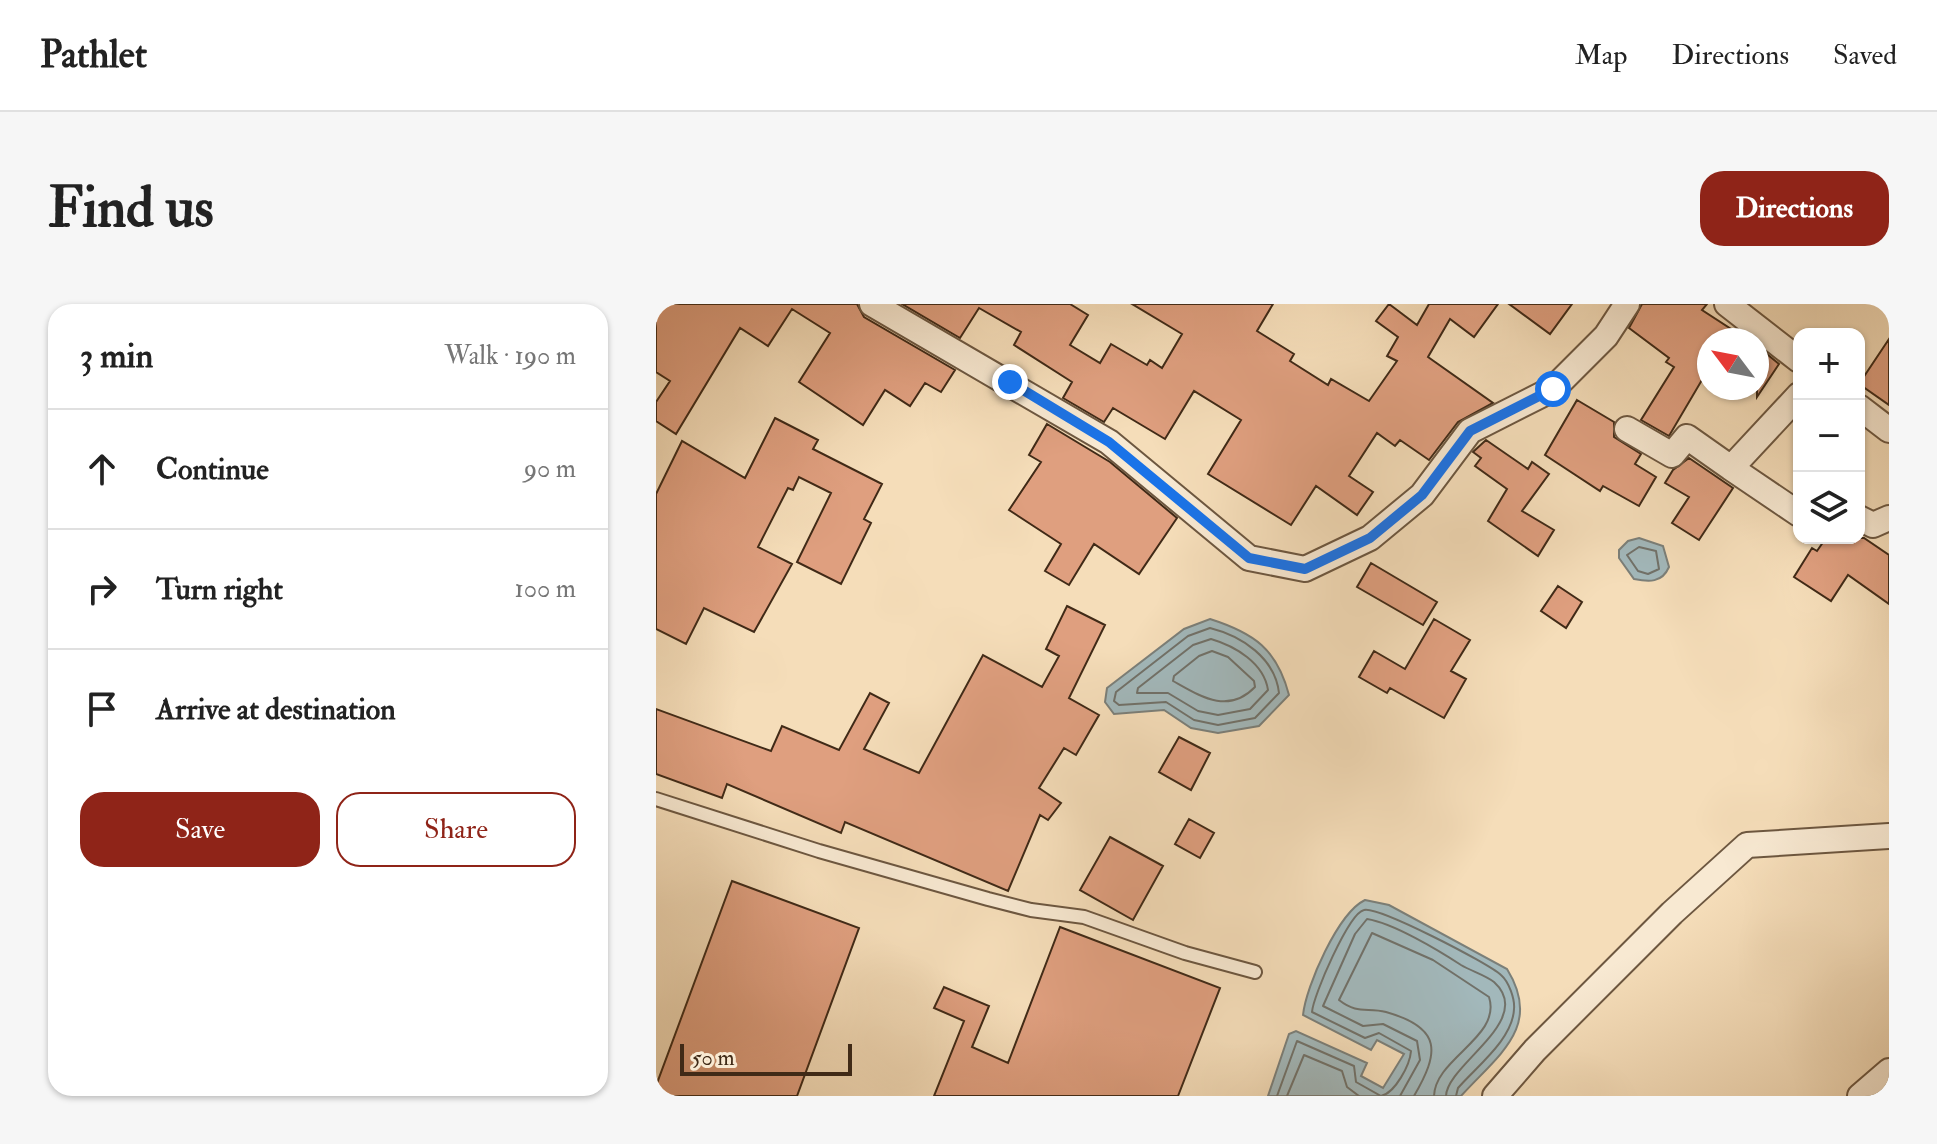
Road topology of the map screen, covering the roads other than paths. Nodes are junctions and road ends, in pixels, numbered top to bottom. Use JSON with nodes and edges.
{"nodes":[{"id":1,"x":872,"y":304,"type":"edge"},
{"id":2,"x":1627,"y":304,"type":"edge"},
{"id":3,"x":1727,"y":304,"type":"edge"},
{"id":4,"x":1793,"y":355,"type":"edge"},
{"id":5,"x":1794,"y":400,"type":"edge"},
{"id":6,"x":1865,"y":412,"type":"edge"},
{"id":7,"x":1627,"y":429,"type":"dead end"},
{"id":8,"x":1889,"y":430,"type":"edge"},
{"id":9,"x":1731,"y":468,"type":"junction"},
{"id":10,"x":1793,"y":510,"type":"edge"},
{"id":11,"x":1889,"y":518,"type":"edge"},
{"id":12,"x":1865,"y":521,"type":"edge"},
{"id":13,"x":656,"y":799,"type":"edge"},
{"id":14,"x":1889,"y":836,"type":"edge"},
{"id":15,"x":1255,"y":972,"type":"dead end"},
{"id":16,"x":1889,"y":1071,"type":"edge"},
{"id":17,"x":1495,"y":1096,"type":"edge"},
{"id":18,"x":1860,"y":1096,"type":"edge"}],
"edges":[{"from":1,"to":2,"type":"street"},
{"from":3,"to":4,"type":"street"},
{"from":5,"to":9,"type":"street"},
{"from":6,"to":8,"type":"street"},
{"from":7,"to":9,"type":"street"},
{"from":9,"to":10,"type":"street"},
{"from":11,"to":12,"type":"street"},
{"from":13,"to":15,"type":"lane"},
{"from":14,"to":17,"type":"street"},
{"from":16,"to":18,"type":"street"}]}
